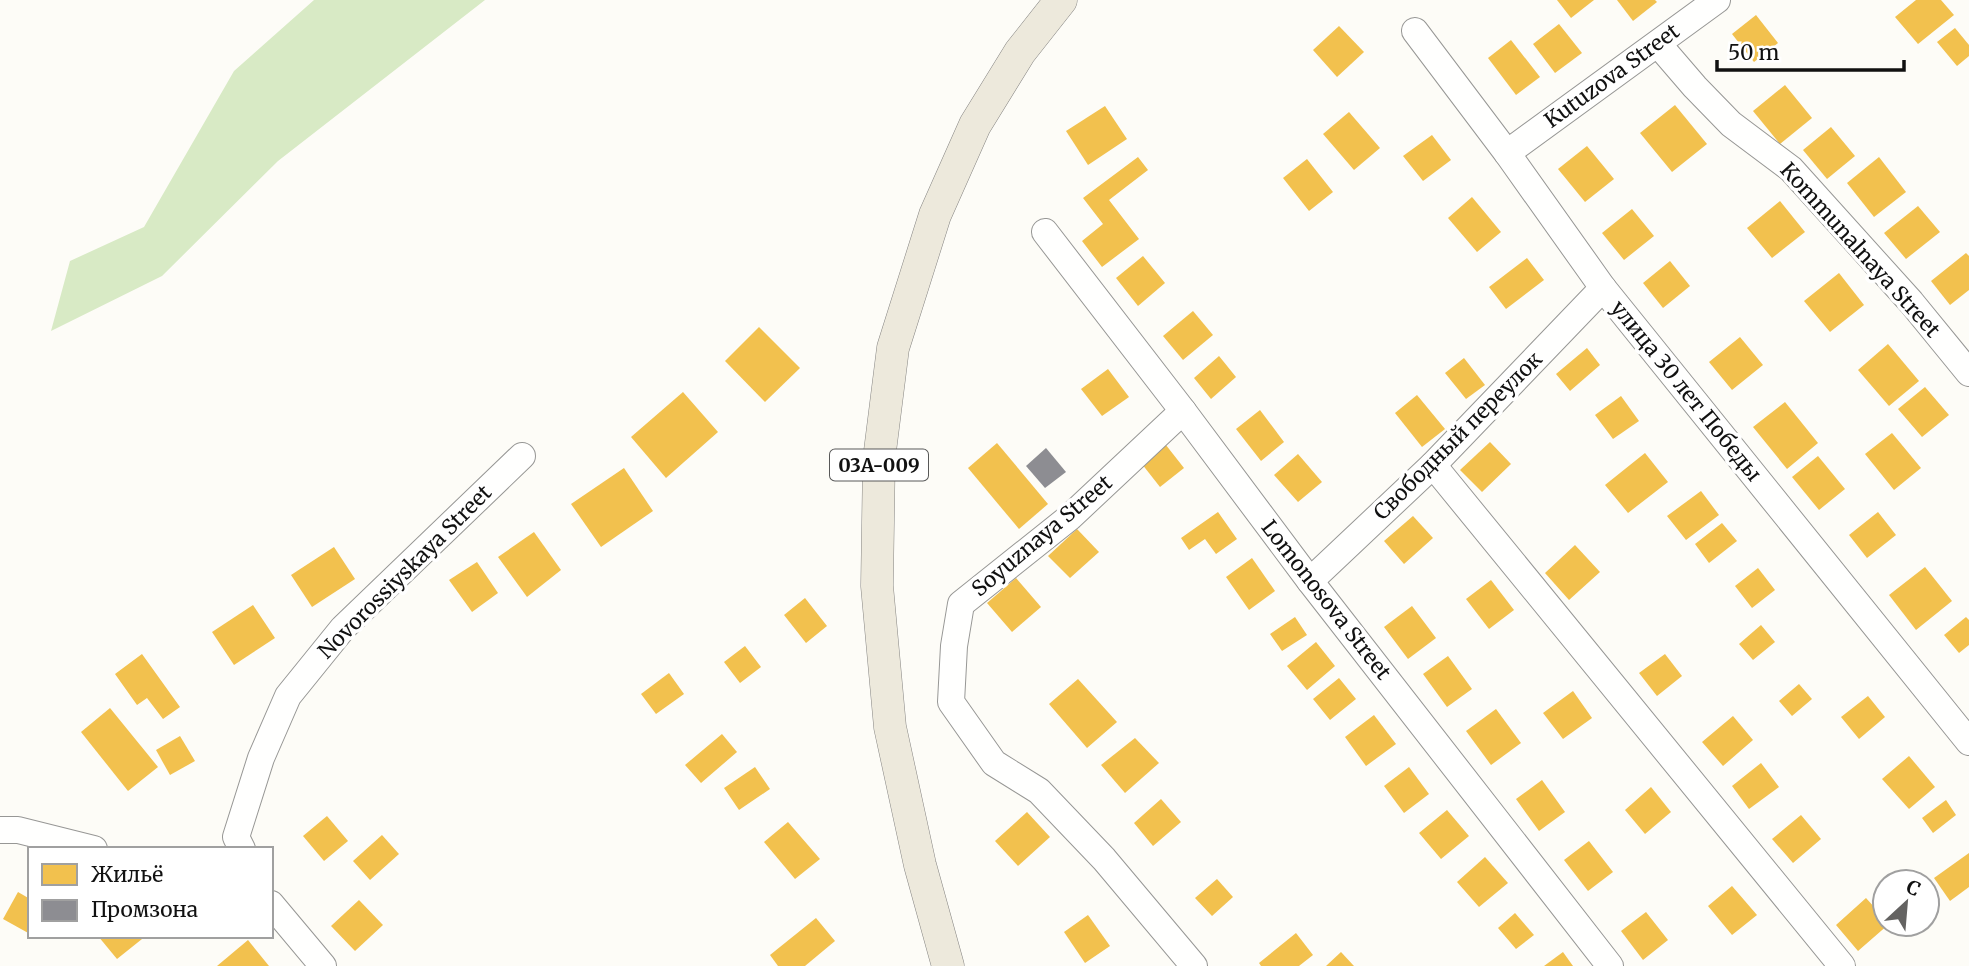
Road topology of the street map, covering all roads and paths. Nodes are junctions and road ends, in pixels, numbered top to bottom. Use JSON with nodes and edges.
{"nodes":[{"id":1,"x":1061,"y":0,"type":"edge"},
{"id":2,"x":1717,"y":0,"type":"edge"},
{"id":3,"x":1415,"y":31,"type":"dead end"},
{"id":4,"x":1658,"y":44,"type":"junction"},
{"id":5,"x":1507,"y":153,"type":"junction"},
{"id":6,"x":1045,"y":232,"type":"dead end"},
{"id":7,"x":1603,"y":288,"type":"junction"},
{"id":8,"x":1969,"y":373,"type":"edge"},
{"id":9,"x":1183,"y":411,"type":"junction"},
{"id":10,"x":522,"y":456,"type":"dead end"},
{"id":11,"x":1433,"y":465,"type":"junction"},
{"id":12,"x":1310,"y":581,"type":"junction"},
{"id":13,"x":1969,"y":742,"type":"edge"},
{"id":14,"x":0,"y":830,"type":"edge"},
{"id":15,"x":86,"y":847,"type":"edge"},
{"id":16,"x":241,"y":847,"type":"edge"},
{"id":17,"x":273,"y":906,"type":"edge"},
{"id":18,"x":323,"y":966,"type":"edge"},
{"id":19,"x":948,"y":966,"type":"edge"},
{"id":20,"x":1194,"y":966,"type":"edge"},
{"id":21,"x":1610,"y":966,"type":"edge"},
{"id":22,"x":1842,"y":966,"type":"edge"}],
"edges":[{"from":1,"to":19,"type":"main road","number":"03А-009"},
{"from":2,"to":4,"type":"street","name":"Kutuzova Street"},
{"from":3,"to":5,"type":"street","name":"улица 30 лет Победы"},
{"from":4,"to":5,"type":"street","name":"Kutuzova Street"},
{"from":4,"to":8,"type":"street","name":"Kommunalnaya Street"},
{"from":5,"to":7,"type":"street","name":"улица 30 лет Победы"},
{"from":6,"to":9,"type":"street","name":"Lomonosova Street"},
{"from":7,"to":11,"type":"street","name":"Свободный переулок"},
{"from":7,"to":13,"type":"street","name":"улица 30 лет Победы"},
{"from":9,"to":12,"type":"street","name":"Lomonosova Street"},
{"from":9,"to":20,"type":"street","name":"Soyuznaya Street"},
{"from":10,"to":16,"type":"street","name":"Novorossiyskaya Street"},
{"from":11,"to":12,"type":"street","name":"Свободный переулок"},
{"from":11,"to":22,"type":"street"},
{"from":12,"to":21,"type":"street","name":"Lomonosova Street"},
{"from":14,"to":15,"type":"street"},
{"from":17,"to":18,"type":"street"}]}
